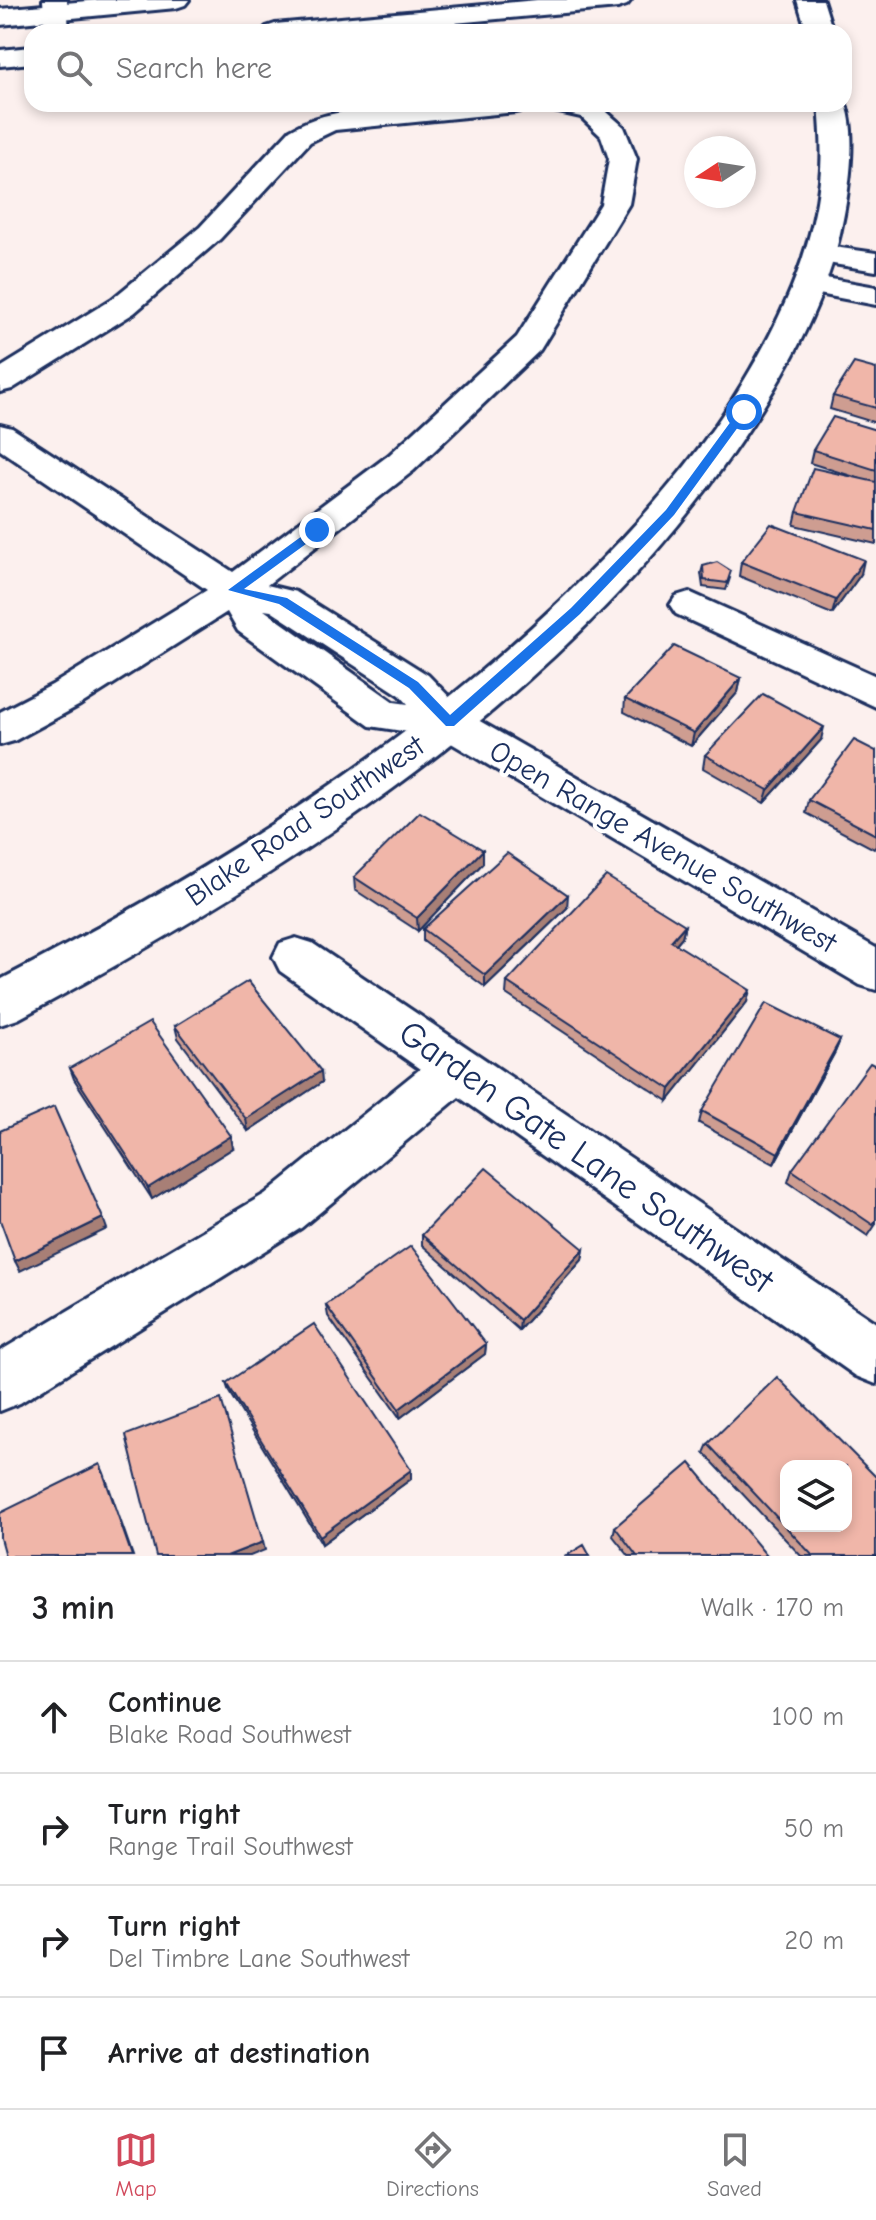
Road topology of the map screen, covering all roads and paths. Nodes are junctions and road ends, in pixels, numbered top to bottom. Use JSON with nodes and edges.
{"nodes":[{"id":1,"x":176,"y":0,"type":"edge"},
{"id":2,"x":618,"y":0,"type":"edge"},
{"id":3,"x":810,"y":0,"type":"edge"},
{"id":4,"x":56,"y":14,"type":"edge"},
{"id":5,"x":0,"y":17,"type":"edge"},
{"id":6,"x":445,"y":24,"type":"edge"},
{"id":7,"x":818,"y":24,"type":"edge"},
{"id":8,"x":24,"y":56,"type":"edge"},
{"id":9,"x":0,"y":58,"type":"edge"},
{"id":10,"x":410,"y":112,"type":"edge"},
{"id":11,"x":580,"y":112,"type":"edge"},
{"id":12,"x":833,"y":112,"type":"edge"},
{"id":13,"x":876,"y":262,"type":"edge"},
{"id":14,"x":815,"y":269,"type":"junction"},
{"id":15,"x":876,"y":296,"type":"edge"},
{"id":16,"x":0,"y":382,"type":"edge"},
{"id":17,"x":0,"y":435,"type":"edge"},
{"id":18,"x":234,"y":590,"type":"junction"},
{"id":19,"x":689,"y":605,"type":"dead end"},
{"id":20,"x":358,"y":650,"type":"junction"},
{"id":21,"x":325,"y":674,"type":"junction"},
{"id":22,"x":873,"y":686,"type":"edge"},
{"id":23,"x":450,"y":723,"type":"junction"},
{"id":24,"x":0,"y":730,"type":"edge"},
{"id":25,"x":296,"y":957,"type":"dead end"},
{"id":26,"x":876,"y":971,"type":"edge"},
{"id":27,"x":0,"y":1004,"type":"edge"},
{"id":28,"x":458,"y":1068,"type":"junction"},
{"id":29,"x":876,"y":1356,"type":"edge"},
{"id":30,"x":0,"y":1383,"type":"edge"}],
"edges":[{"from":1,"to":4,"type":"street"},
{"from":2,"to":6,"type":"street"},
{"from":3,"to":7,"type":"street"},
{"from":4,"to":5,"type":"street"},
{"from":8,"to":9,"type":"street"},
{"from":10,"to":16,"type":"street"},
{"from":11,"to":18,"type":"street"},
{"from":12,"to":14,"type":"street","name":"Blake Road Southwest"},
{"from":13,"to":14,"type":"street"},
{"from":14,"to":15,"type":"street"},
{"from":14,"to":23,"type":"street","name":"Blake Road Southwest"},
{"from":17,"to":18,"type":"street"},
{"from":18,"to":20,"type":"street"},
{"from":18,"to":21,"type":"street"},
{"from":18,"to":24,"type":"street"},
{"from":19,"to":22,"type":"street"},
{"from":20,"to":21,"type":"street"},
{"from":20,"to":23,"type":"street"},
{"from":21,"to":23,"type":"street"},
{"from":23,"to":26,"type":"street","name":"Open Range Avenue Southwest"},
{"from":23,"to":27,"type":"street","name":"Blake Road Southwest"},
{"from":25,"to":28,"type":"street","name":"Garden Gate Lane Southwest"},
{"from":28,"to":29,"type":"street","name":"Garden Gate Lane Southwest"},
{"from":28,"to":30,"type":"street"}]}
